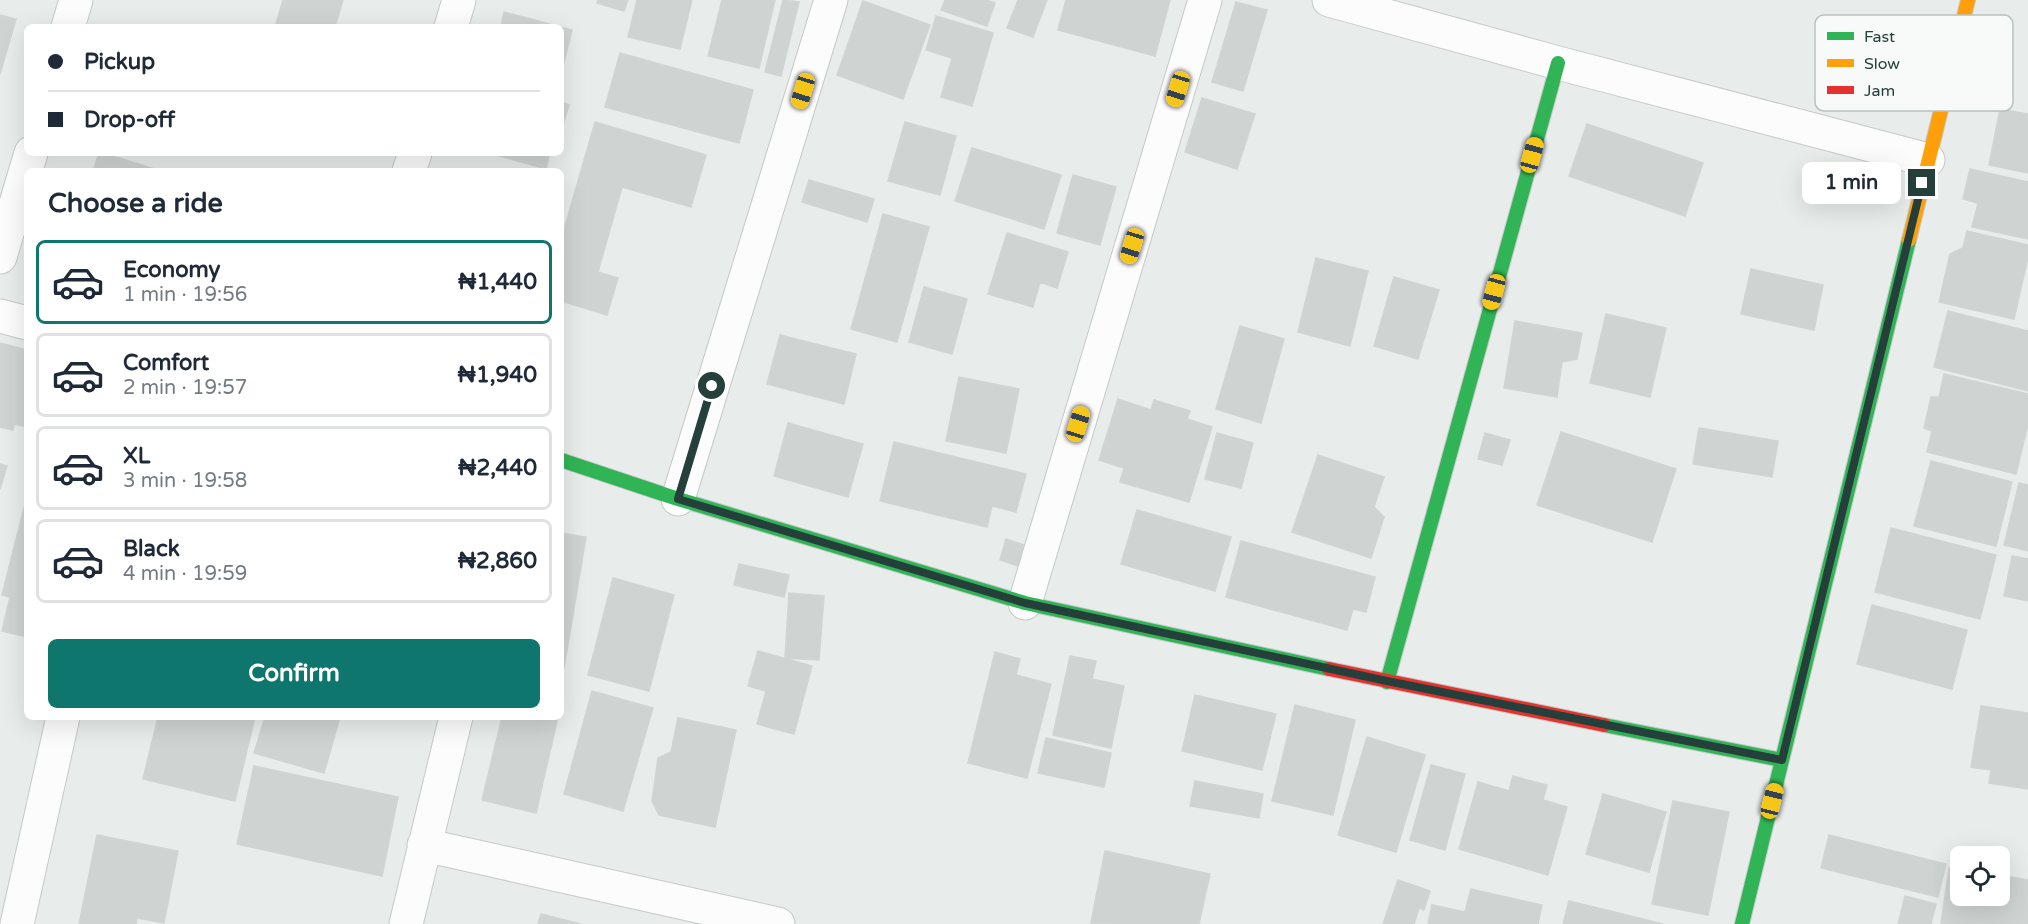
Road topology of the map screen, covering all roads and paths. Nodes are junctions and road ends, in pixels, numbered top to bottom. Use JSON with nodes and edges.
{"nodes":[{"id":1,"x":76,"y":0,"type":"edge"},
{"id":2,"x":459,"y":0,"type":"edge"},
{"id":3,"x":831,"y":0,"type":"edge"},
{"id":4,"x":1205,"y":0,"type":"edge"},
{"id":5,"x":1329,"y":0,"type":"edge"},
{"id":6,"x":1968,"y":0,"type":"edge"},
{"id":7,"x":1964,"y":15,"type":"edge"},
{"id":8,"x":69,"y":24,"type":"edge"},
{"id":9,"x":452,"y":24,"type":"edge"},
{"id":10,"x":1558,"y":63,"type":"junction"},
{"id":11,"x":1940,"y":111,"type":"edge"},
{"id":12,"x":1928,"y":160,"type":"junction"},
{"id":13,"x":24,"y":176,"type":"edge"},
{"id":14,"x":0,"y":257,"type":"edge"},
{"id":15,"x":0,"y":316,"type":"edge"},
{"id":16,"x":24,"y":322,"type":"edge"},
{"id":17,"x":564,"y":461,"type":"edge"},
{"id":18,"x":678,"y":499,"type":"junction"},
{"id":19,"x":1025,"y":603,"type":"junction"},
{"id":20,"x":1387,"y":681,"type":"junction"},
{"id":21,"x":62,"y":720,"type":"edge"},
{"id":22,"x":455,"y":720,"type":"edge"},
{"id":23,"x":1782,"y":760,"type":"junction"},
{"id":24,"x":424,"y":845,"type":"junction"},
{"id":25,"x":17,"y":924,"type":"edge"},
{"id":26,"x":406,"y":924,"type":"edge"},
{"id":27,"x":778,"y":924,"type":"edge"},
{"id":28,"x":1742,"y":924,"type":"edge"}],
"edges":[{"from":1,"to":8,"type":"street"},
{"from":2,"to":9,"type":"street"},
{"from":3,"to":18,"type":"street"},
{"from":4,"to":19,"type":"street"},
{"from":5,"to":10,"type":"street"},
{"from":6,"to":7,"type":"street"},
{"from":10,"to":12,"type":"street"},
{"from":10,"to":20,"type":"street"},
{"from":11,"to":12,"type":"street"},
{"from":12,"to":23,"type":"street"},
{"from":13,"to":14,"type":"street"},
{"from":15,"to":16,"type":"street"},
{"from":17,"to":18,"type":"street"},
{"from":18,"to":19,"type":"street"},
{"from":19,"to":20,"type":"street"},
{"from":20,"to":23,"type":"street"},
{"from":21,"to":25,"type":"street"},
{"from":22,"to":24,"type":"street"},
{"from":23,"to":28,"type":"street"},
{"from":24,"to":26,"type":"street"},
{"from":24,"to":27,"type":"street"}]}
